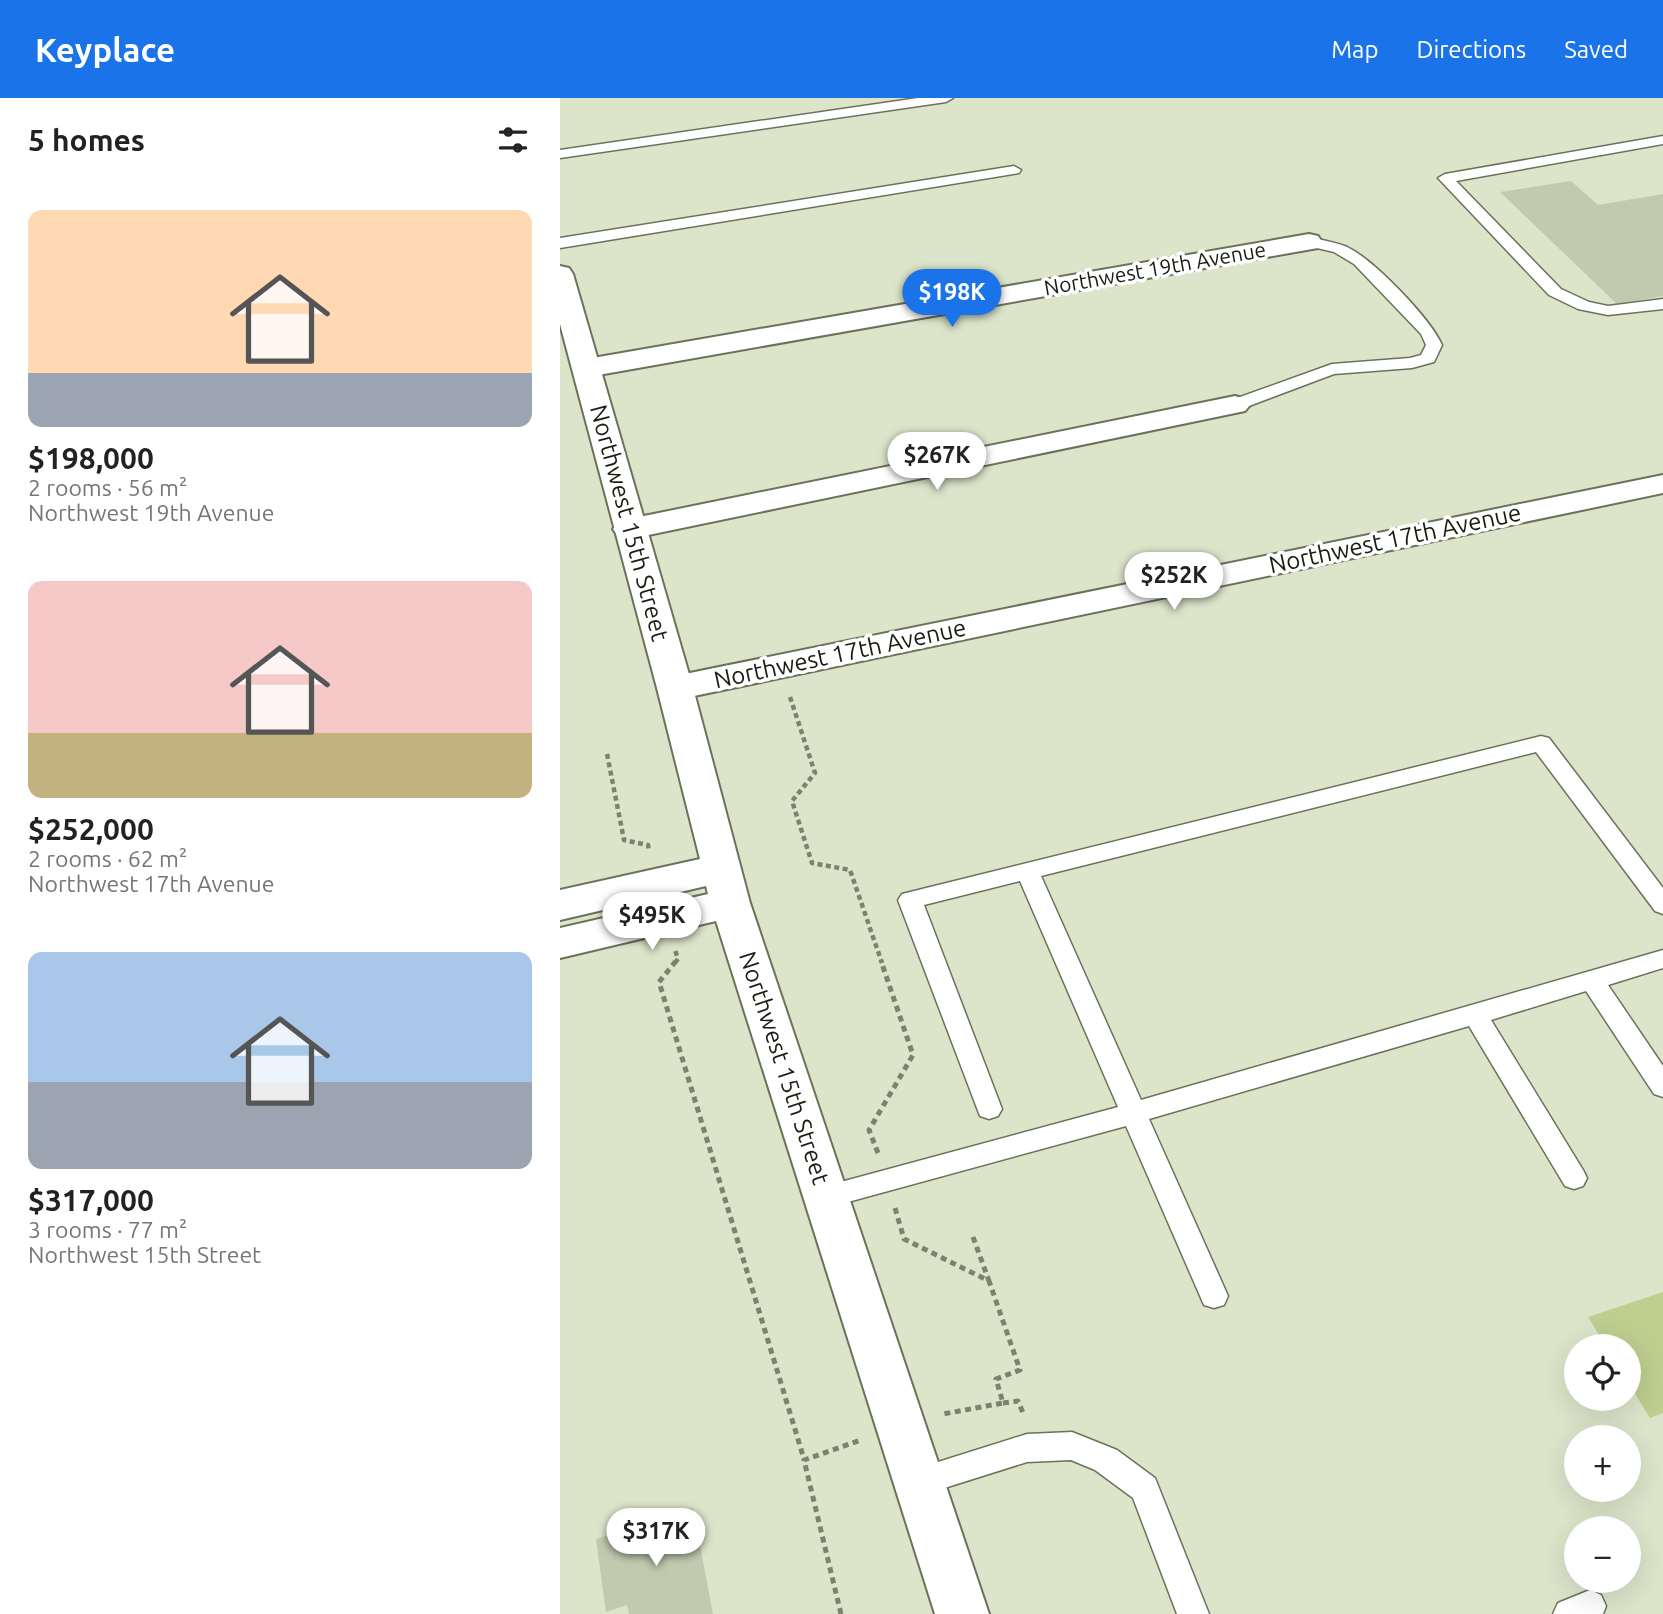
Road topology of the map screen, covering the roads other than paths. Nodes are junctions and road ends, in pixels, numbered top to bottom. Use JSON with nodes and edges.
{"nodes":[{"id":1,"x":946,"y":98,"type":"edge"},
{"id":2,"x":1663,"y":140,"type":"edge"},
{"id":3,"x":560,"y":154,"type":"edge"},
{"id":4,"x":1014,"y":170,"type":"dead end"},
{"id":5,"x":1310,"y":242,"type":"joint"},
{"id":6,"x":560,"y":243,"type":"edge"},
{"id":7,"x":560,"y":274,"type":"edge"},
{"id":8,"x":1663,"y":304,"type":"edge"},
{"id":9,"x":587,"y":368,"type":"junction"},
{"id":10,"x":1235,"y":405,"type":"joint"},
{"id":11,"x":1663,"y":484,"type":"edge"},
{"id":12,"x":629,"y":529,"type":"junction"},
{"id":13,"x":675,"y":688,"type":"junction"},
{"id":14,"x":1027,"y":871,"type":"junction"},
{"id":15,"x":725,"y":886,"type":"junction"},
{"id":16,"x":560,"y":905,"type":"edge"},
{"id":17,"x":1663,"y":905,"type":"edge"},
{"id":18,"x":560,"y":943,"type":"edge"},
{"id":19,"x":1663,"y":959,"type":"edge"},
{"id":20,"x":1592,"y":980,"type":"junction"},
{"id":21,"x":1475,"y":1016,"type":"junction"},
{"id":22,"x":1663,"y":1087,"type":"edge"},
{"id":23,"x":989,"y":1110,"type":"dead end"},
{"id":24,"x":1132,"y":1111,"type":"junction"},
{"id":25,"x":1574,"y":1178,"type":"dead end"},
{"id":26,"x":826,"y":1197,"type":"junction"},
{"id":27,"x":1214,"y":1296,"type":"dead end"},
{"id":28,"x":919,"y":1482,"type":"junction"},
{"id":29,"x":962,"y":1614,"type":"edge"},
{"id":30,"x":1193,"y":1614,"type":"edge"}],
"edges":[{"from":1,"to":3,"type":"lane"},
{"from":2,"to":8,"type":"lane"},
{"from":4,"to":6,"type":"lane"},
{"from":5,"to":9,"type":"street","name":"Northwest 19th Avenue"},
{"from":5,"to":10,"type":"lane"},
{"from":7,"to":9,"type":"street","name":"Northwest 15th Street"},
{"from":9,"to":12,"type":"street","name":"Northwest 15th Street"},
{"from":10,"to":12,"type":"street"},
{"from":11,"to":13,"type":"street","name":"Northwest 17th Avenue"},
{"from":12,"to":13,"type":"street","name":"Northwest 15th Street"},
{"from":13,"to":15,"type":"street","name":"Northwest 15th Street"},
{"from":14,"to":17,"type":"lane"},
{"from":14,"to":23,"type":"lane"},
{"from":14,"to":24,"type":"lane"},
{"from":15,"to":16,"type":"street"},
{"from":15,"to":18,"type":"street"},
{"from":15,"to":26,"type":"street","name":"Northwest 15th Street"},
{"from":19,"to":20,"type":"lane"},
{"from":20,"to":21,"type":"lane"},
{"from":20,"to":22,"type":"lane"},
{"from":21,"to":24,"type":"lane"},
{"from":21,"to":25,"type":"lane"},
{"from":24,"to":26,"type":"lane"},
{"from":24,"to":27,"type":"lane"},
{"from":26,"to":28,"type":"street","name":"Northwest 15th Street"},
{"from":28,"to":29,"type":"street","name":"Northwest 15th Street"},
{"from":28,"to":30,"type":"lane"}]}
